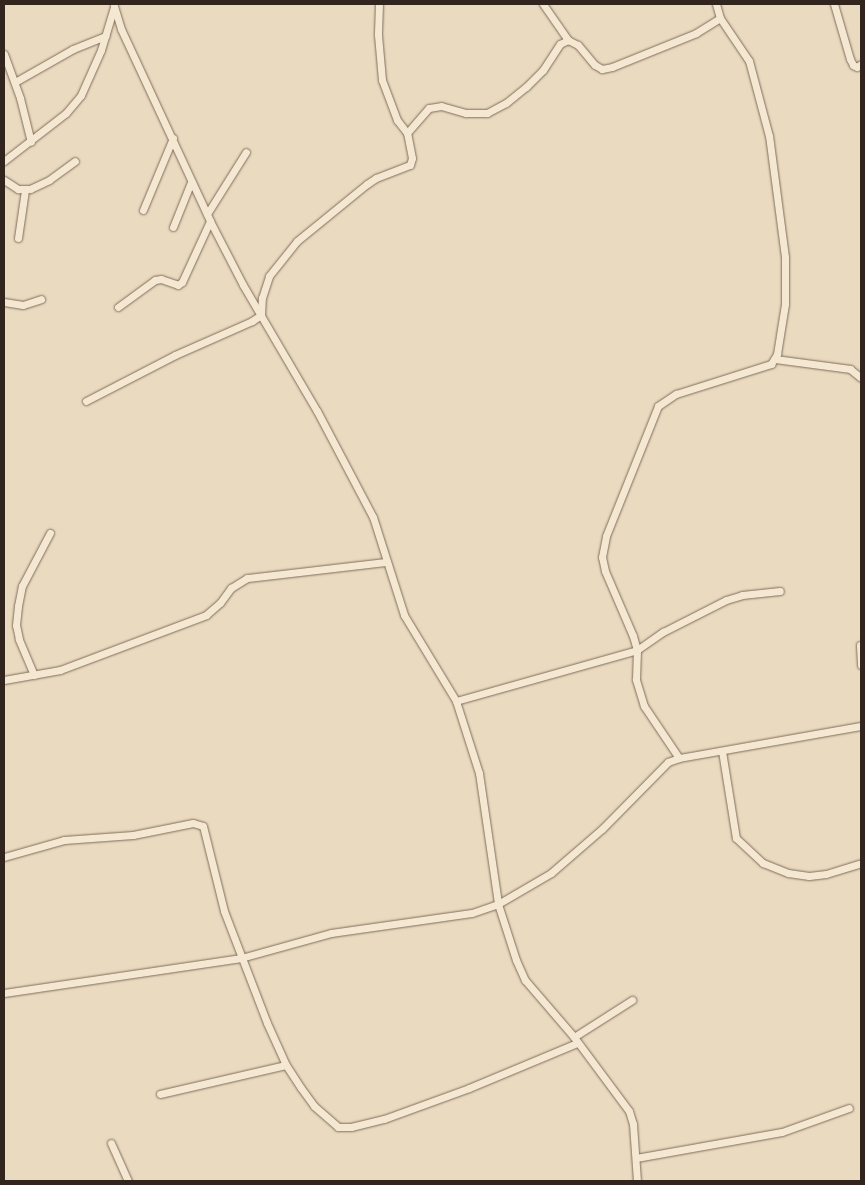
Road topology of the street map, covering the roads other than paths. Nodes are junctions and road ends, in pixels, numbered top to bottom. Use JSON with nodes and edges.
{"nodes":[{"id":1,"x":379,"y":4,"type":"edge"},
{"id":2,"x":544,"y":4,"type":"edge"},
{"id":3,"x":716,"y":4,"type":"edge"},
{"id":4,"x":834,"y":4,"type":"edge"},
{"id":5,"x":114,"y":5,"type":"edge"},
{"id":6,"x":720,"y":18,"type":"junction"},
{"id":7,"x":106,"y":36,"type":"junction"},
{"id":8,"x":568,"y":40,"type":"junction"},
{"id":9,"x":4,"y":54,"type":"edge"},
{"id":10,"x":861,"y":64,"type":"edge"},
{"id":11,"x":6,"y":66,"type":"edge"},
{"id":12,"x":15,"y":82,"type":"junction"},
{"id":13,"x":408,"y":133,"type":"junction"},
{"id":14,"x":173,"y":138,"type":"junction"},
{"id":15,"x":31,"y":142,"type":"junction"},
{"id":16,"x":246,"y":152,"type":"dead end"},
{"id":17,"x":4,"y":161,"type":"edge"},
{"id":18,"x":75,"y":161,"type":"dead end"},
{"id":19,"x":4,"y":180,"type":"edge"},
{"id":20,"x":191,"y":182,"type":"junction"},
{"id":21,"x":25,"y":190,"type":"junction"},
{"id":22,"x":144,"y":210,"type":"dead end"},
{"id":23,"x":208,"y":218,"type":"junction"},
{"id":24,"x":174,"y":227,"type":"dead end"},
{"id":25,"x":18,"y":238,"type":"dead end"},
{"id":26,"x":41,"y":299,"type":"dead end"},
{"id":27,"x":4,"y":302,"type":"edge"},
{"id":28,"x":118,"y":307,"type":"dead end"},
{"id":29,"x":261,"y":315,"type":"junction"},
{"id":30,"x":775,"y":360,"type":"junction"},
{"id":31,"x":861,"y":378,"type":"edge"},
{"id":32,"x":86,"y":401,"type":"dead end"},
{"id":33,"x":50,"y":533,"type":"dead end"},
{"id":34,"x":386,"y":562,"type":"junction"},
{"id":35,"x":780,"y":592,"type":"dead end"},
{"id":36,"x":860,"y":645,"type":"dead end"},
{"id":37,"x":637,"y":650,"type":"junction"},
{"id":38,"x":861,"y":665,"type":"edge"},
{"id":39,"x":34,"y":675,"type":"junction"},
{"id":40,"x":4,"y":680,"type":"edge"},
{"id":41,"x":456,"y":701,"type":"junction"},
{"id":42,"x":861,"y":726,"type":"edge"},
{"id":43,"x":722,"y":751,"type":"junction"},
{"id":44,"x":679,"y":758,"type":"junction"},
{"id":45,"x":4,"y":856,"type":"edge"},
{"id":46,"x":861,"y":863,"type":"edge"},
{"id":47,"x":498,"y":904,"type":"junction"},
{"id":48,"x":241,"y":958,"type":"junction"},
{"id":49,"x":4,"y":993,"type":"edge"},
{"id":50,"x":632,"y":1000,"type":"dead end"},
{"id":51,"x":575,"y":1040,"type":"junction"},
{"id":52,"x":286,"y":1064,"type":"junction"},
{"id":53,"x":160,"y":1094,"type":"dead end"},
{"id":54,"x":849,"y":1108,"type":"dead end"},
{"id":55,"x":111,"y":1143,"type":"dead end"},
{"id":56,"x":636,"y":1158,"type":"junction"},
{"id":57,"x":128,"y":1181,"type":"edge"},
{"id":58,"x":637,"y":1181,"type":"edge"}],
"edges":[{"from":1,"to":13,"type":"street"},
{"from":2,"to":8,"type":"street"},
{"from":3,"to":6,"type":"street"},
{"from":4,"to":10,"type":"street"},
{"from":5,"to":7,"type":"street"},
{"from":5,"to":14,"type":"street"},
{"from":6,"to":8,"type":"street"},
{"from":6,"to":30,"type":"street"},
{"from":7,"to":12,"type":"street"},
{"from":7,"to":15,"type":"street"},
{"from":8,"to":13,"type":"street"},
{"from":9,"to":11,"type":"street"},
{"from":11,"to":12,"type":"street"},
{"from":12,"to":15,"type":"street"},
{"from":13,"to":29,"type":"street"},
{"from":14,"to":20,"type":"street"},
{"from":14,"to":22,"type":"street"},
{"from":15,"to":17,"type":"street"},
{"from":16,"to":23,"type":"street"},
{"from":18,"to":21,"type":"street"},
{"from":19,"to":21,"type":"street"},
{"from":20,"to":23,"type":"street"},
{"from":20,"to":24,"type":"street"},
{"from":21,"to":25,"type":"street"},
{"from":23,"to":28,"type":"street"},
{"from":23,"to":29,"type":"street"},
{"from":26,"to":27,"type":"street"},
{"from":29,"to":32,"type":"street"},
{"from":29,"to":34,"type":"street"},
{"from":30,"to":31,"type":"street"},
{"from":30,"to":37,"type":"street"},
{"from":33,"to":39,"type":"street"},
{"from":34,"to":39,"type":"street"},
{"from":34,"to":41,"type":"street"},
{"from":35,"to":37,"type":"street"},
{"from":36,"to":38,"type":"street"},
{"from":37,"to":41,"type":"street"},
{"from":37,"to":44,"type":"street"},
{"from":39,"to":40,"type":"street"},
{"from":41,"to":47,"type":"street"},
{"from":42,"to":43,"type":"street"},
{"from":43,"to":44,"type":"street"},
{"from":43,"to":46,"type":"street"},
{"from":44,"to":47,"type":"street"},
{"from":45,"to":48,"type":"street"},
{"from":47,"to":48,"type":"street"},
{"from":47,"to":51,"type":"street"},
{"from":48,"to":49,"type":"street"},
{"from":48,"to":52,"type":"street"},
{"from":50,"to":51,"type":"street"},
{"from":51,"to":52,"type":"street"},
{"from":51,"to":56,"type":"street"},
{"from":52,"to":53,"type":"street"},
{"from":54,"to":56,"type":"street"},
{"from":55,"to":57,"type":"street"},
{"from":56,"to":58,"type":"street"}]}
